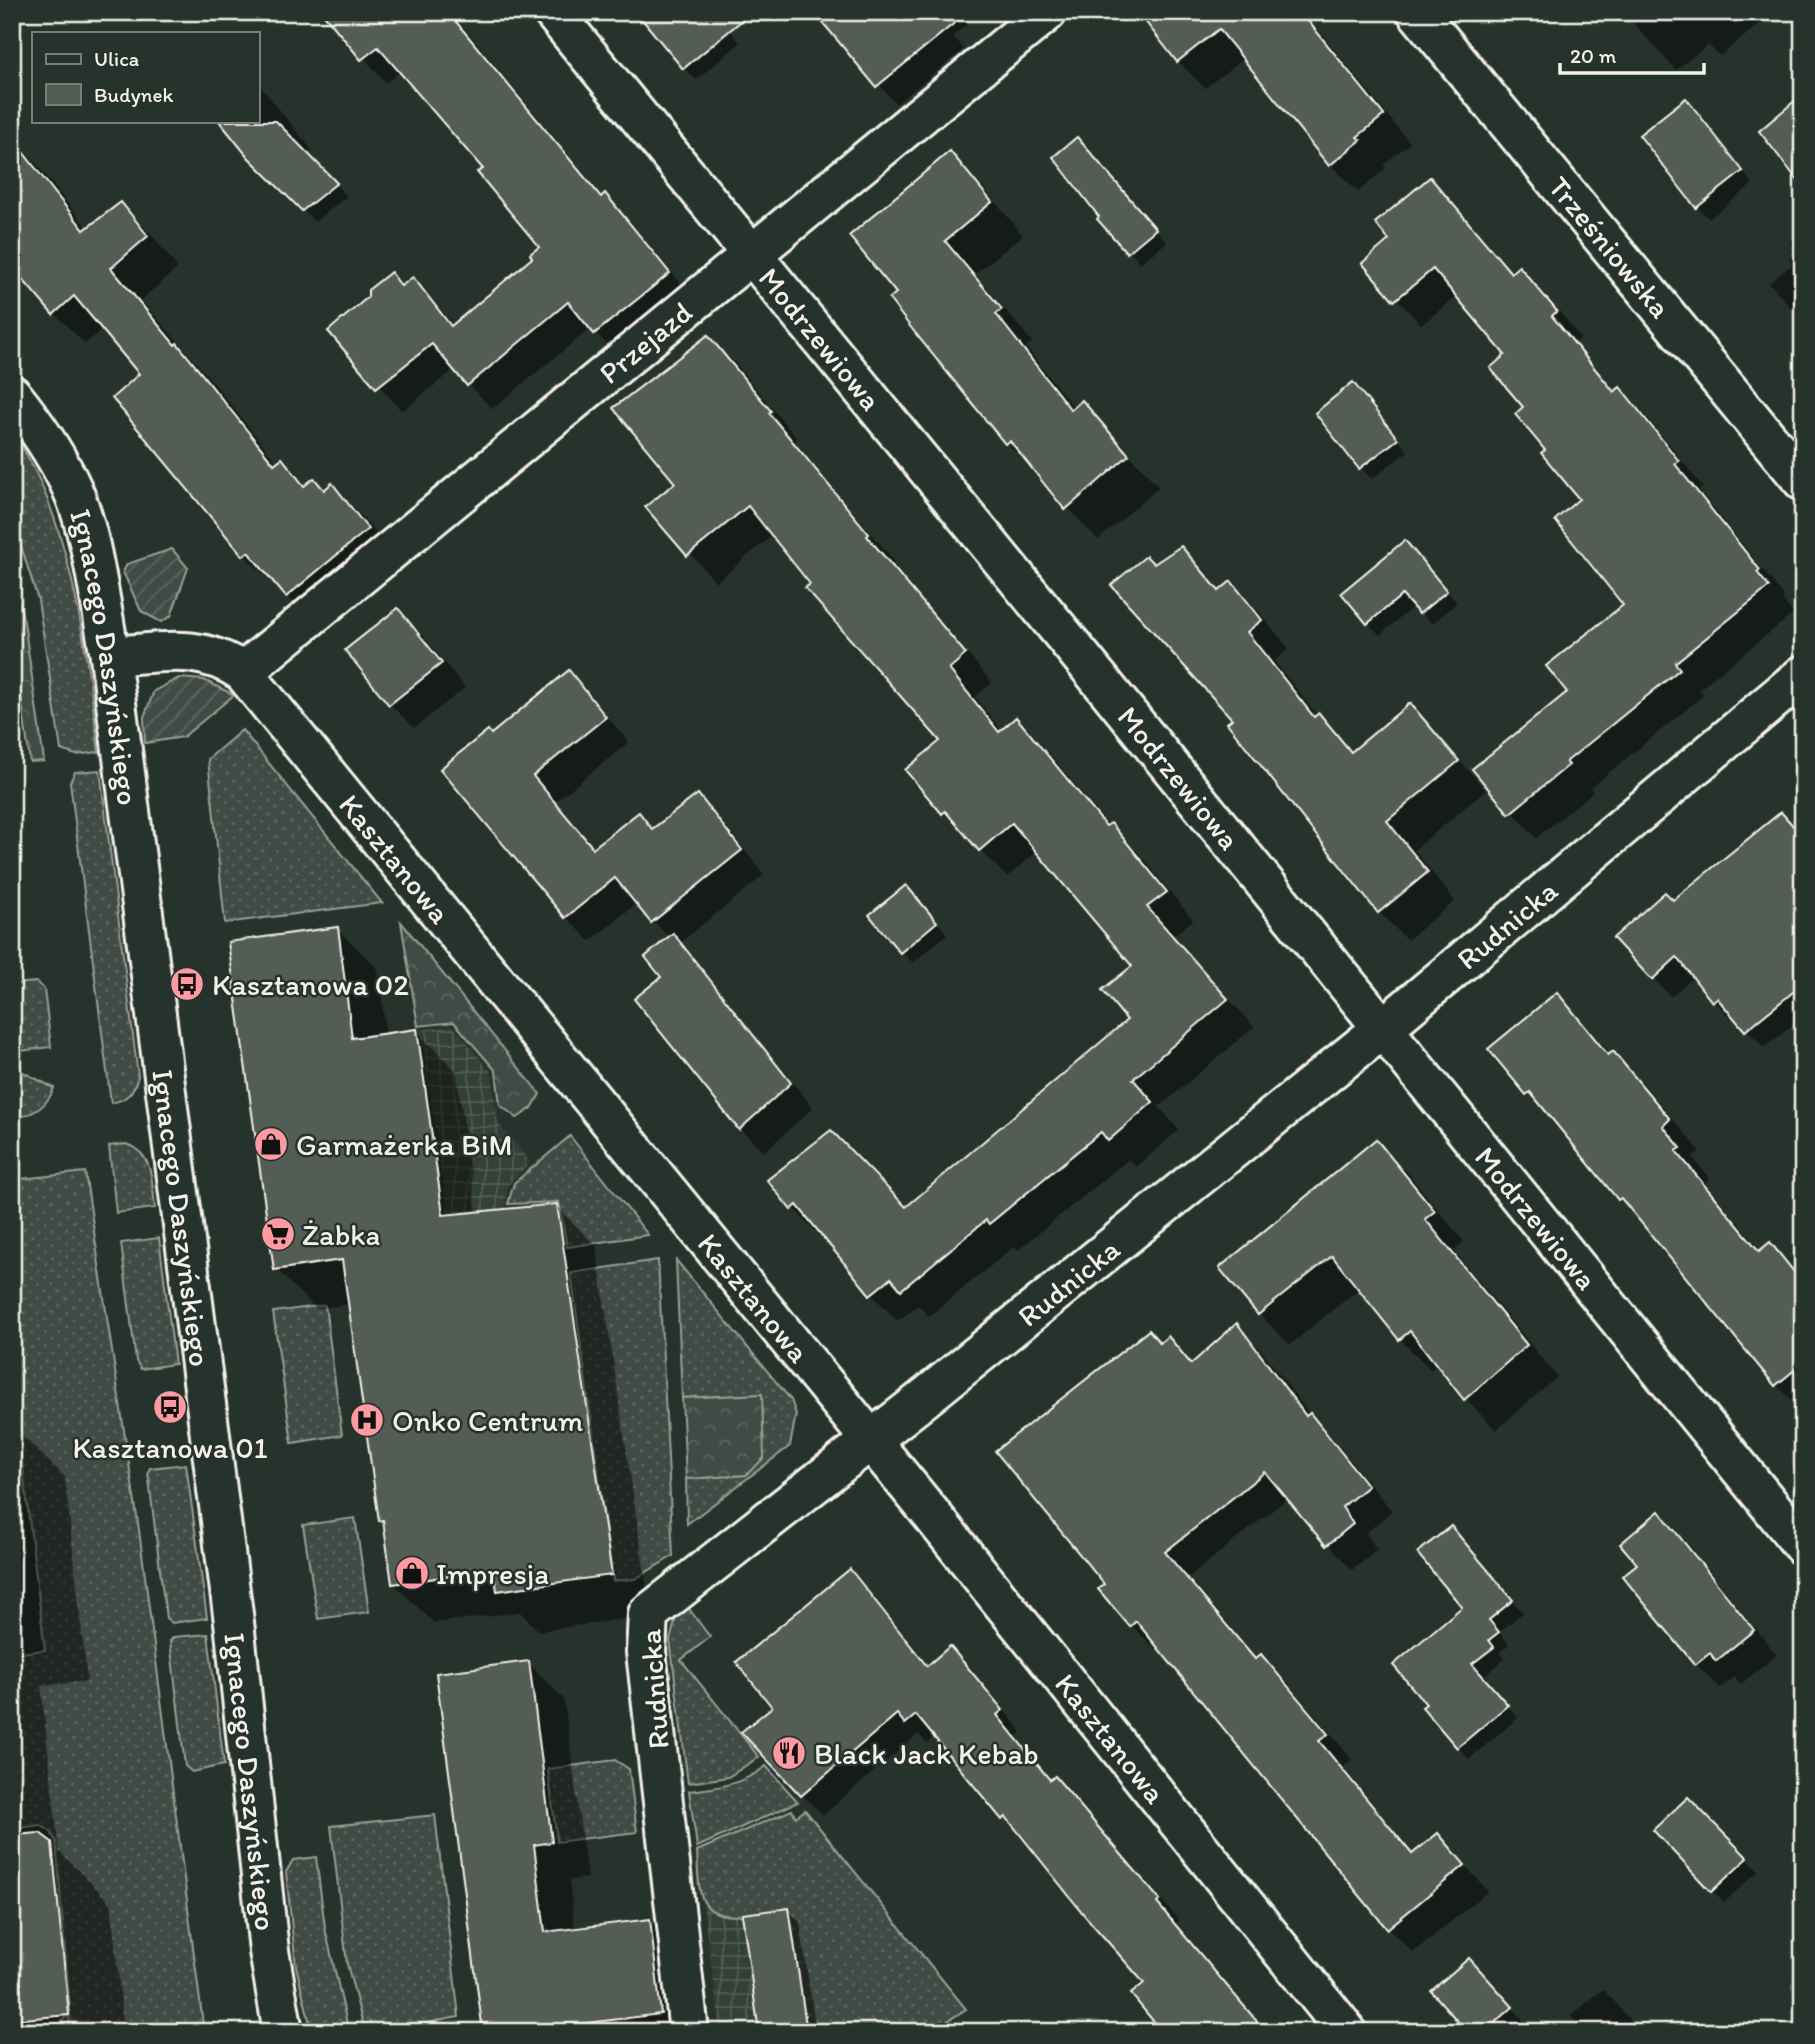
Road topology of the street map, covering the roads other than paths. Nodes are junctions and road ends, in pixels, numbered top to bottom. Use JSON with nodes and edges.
{"nodes":[{"id":1,"x":552,"y":12,"type":"edge"},
{"id":2,"x":1047,"y":12,"type":"edge"},
{"id":3,"x":1417,"y":12,"type":"edge"},
{"id":4,"x":751,"y":254,"type":"junction"},
{"id":5,"x":22,"y":407,"type":"edge"},
{"id":6,"x":1803,"y":481,"type":"edge"},
{"id":7,"x":110,"y":656,"type":"junction"},
{"id":8,"x":243,"y":672,"type":"junction"},
{"id":9,"x":1803,"y":676,"type":"edge"},
{"id":10,"x":1382,"y":1028,"type":"junction"},
{"id":11,"x":869,"y":1439,"type":"junction"},
{"id":12,"x":1803,"y":1546,"type":"edge"},
{"id":13,"x":283,"y":2032,"type":"edge"},
{"id":14,"x":690,"y":2032,"type":"edge"},
{"id":15,"x":1348,"y":2032,"type":"edge"}],
"edges":[{"from":1,"to":4,"type":"street","name":"Modrzewiowa"},
{"from":2,"to":4,"type":"street","name":"Przejazd"},
{"from":3,"to":6,"type":"street","name":"Trześniowska"},
{"from":4,"to":8,"type":"street","name":"Przejazd"},
{"from":4,"to":10,"type":"street","name":"Modrzewiowa"},
{"from":5,"to":7,"type":"street","name":"Ignacego Daszyńskiego"},
{"from":7,"to":8,"type":"street","name":"Kasztanowa"},
{"from":7,"to":13,"type":"street","name":"Ignacego Daszyńskiego"},
{"from":8,"to":11,"type":"street","name":"Kasztanowa"},
{"from":9,"to":10,"type":"street","name":"Rudnicka"},
{"from":10,"to":11,"type":"street","name":"Rudnicka"},
{"from":10,"to":12,"type":"street","name":"Modrzewiowa"},
{"from":11,"to":14,"type":"street","name":"Rudnicka"},
{"from":11,"to":15,"type":"street","name":"Kasztanowa"}]}
